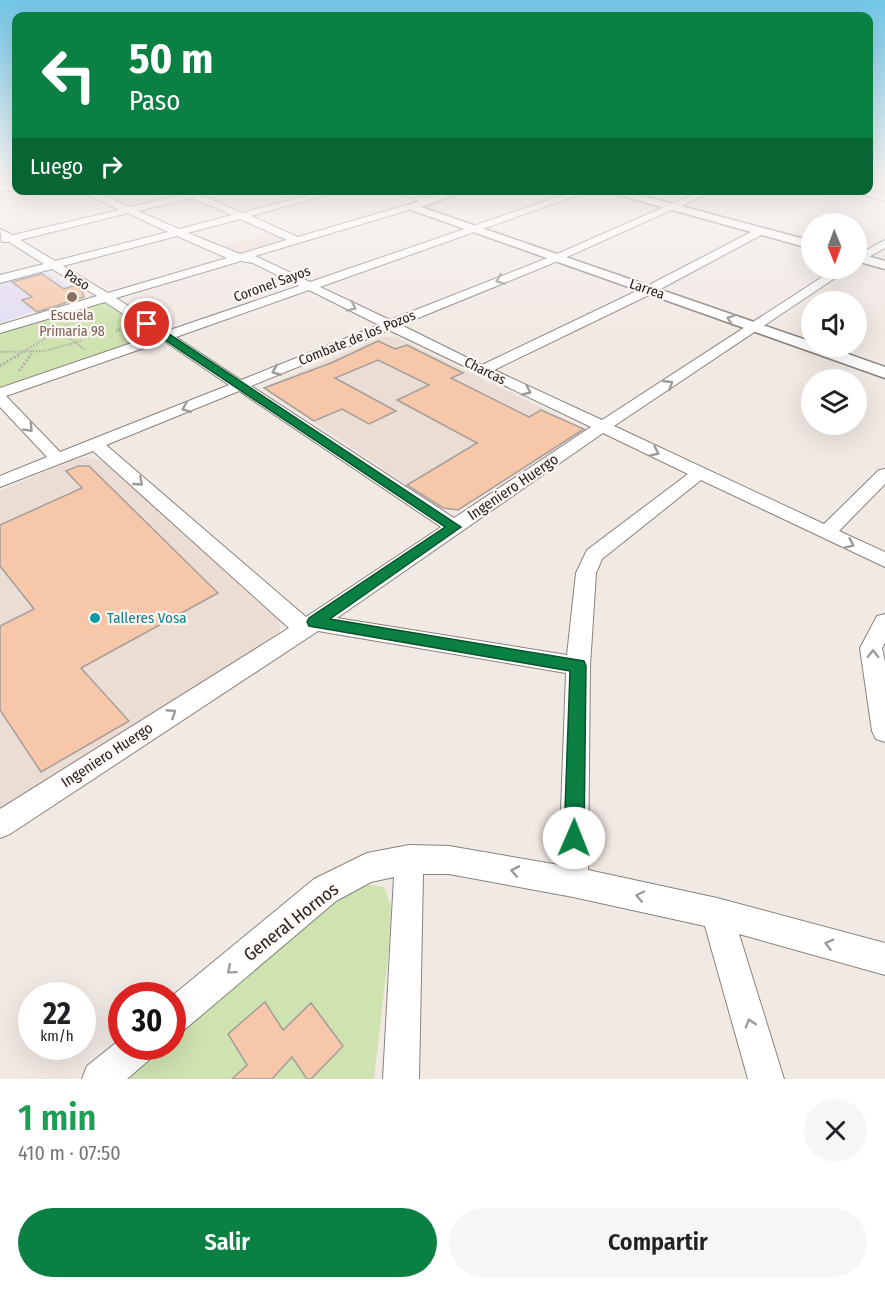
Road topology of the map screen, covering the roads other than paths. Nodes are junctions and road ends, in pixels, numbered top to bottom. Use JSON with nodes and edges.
{"nodes":[{"id":1,"x":44,"y":230,"type":"edge"},
{"id":2,"x":176,"y":230,"type":"edge"},
{"id":3,"x":186,"y":230,"type":"edge"},
{"id":4,"x":274,"y":230,"type":"edge"},
{"id":5,"x":329,"y":230,"type":"edge"},
{"id":6,"x":469,"y":230,"type":"edge"},
{"id":7,"x":477,"y":230,"type":"edge"},
{"id":8,"x":619,"y":230,"type":"edge"},
{"id":9,"x":753,"y":230,"type":"edge"},
{"id":10,"x":0,"y":232,"type":"edge"},
{"id":11,"x":180,"y":232,"type":"junction"},
{"id":12,"x":759,"y":232,"type":"junction"},
{"id":13,"x":12,"y":238,"type":"junction"},
{"id":14,"x":296,"y":240,"type":"junction"},
{"id":15,"x":0,"y":241,"type":"edge"},
{"id":16,"x":801,"y":242,"type":"edge"},
{"id":17,"x":885,"y":243,"type":"edge"},
{"id":18,"x":867,"y":254,"type":"edge"},
{"id":19,"x":241,"y":257,"type":"junction"},
{"id":20,"x":554,"y":259,"type":"junction"},
{"id":21,"x":867,"y":261,"type":"edge"},
{"id":22,"x":885,"y":264,"type":"edge"},
{"id":23,"x":53,"y":265,"type":"junction"},
{"id":24,"x":0,"y":279,"type":"edge"},
{"id":25,"x":828,"y":279,"type":"edge"},
{"id":26,"x":309,"y":286,"type":"junction"},
{"id":27,"x":649,"y":290,"type":"junction"},
{"id":28,"x":105,"y":297,"type":"junction"},
{"id":29,"x":389,"y":325,"type":"junction"},
{"id":30,"x":756,"y":327,"type":"junction"},
{"id":31,"x":0,"y":329,"type":"edge"},
{"id":32,"x":167,"y":337,"type":"junction"},
{"id":33,"x":482,"y":370,"type":"junction"},
{"id":34,"x":885,"y":373,"type":"edge"},
{"id":35,"x":240,"y":386,"type":"junction"},
{"id":36,"x":0,"y":393,"type":"edge"},
{"id":37,"x":0,"y":398,"type":"edge"},
{"id":38,"x":602,"y":427,"type":"junction"},
{"id":39,"x":95,"y":444,"type":"junction"},
{"id":40,"x":57,"y":458,"type":"junction"},
{"id":41,"x":700,"y":473,"type":"junction"},
{"id":42,"x":885,"y":474,"type":"edge"},
{"id":43,"x":0,"y":482,"type":"edge"},
{"id":44,"x":454,"y":527,"type":"junction"},
{"id":45,"x":827,"y":532,"type":"junction"},
{"id":46,"x":885,"y":560,"type":"edge"},
{"id":47,"x":885,"y":622,"type":"edge"},
{"id":48,"x":309,"y":625,"type":"junction"},
{"id":49,"x":578,"y":666,"type":"junction"},
{"id":50,"x":885,"y":730,"type":"edge"},
{"id":51,"x":0,"y":825,"type":"edge"},
{"id":52,"x":409,"y":859,"type":"junction"},
{"id":53,"x":573,"y":882,"type":"junction"},
{"id":54,"x":717,"y":914,"type":"junction"},
{"id":55,"x":885,"y":960,"type":"edge"},
{"id":56,"x":186,"y":1006,"type":"edge"},
{"id":57,"x":123,"y":1060,"type":"edge"},
{"id":58,"x":100,"y":1079,"type":"edge"},
{"id":59,"x":401,"y":1079,"type":"edge"},
{"id":60,"x":766,"y":1079,"type":"edge"}],
"edges":[{"from":1,"to":13,"type":"street"},
{"from":2,"to":11,"type":"street","name":"Charcas"},
{"from":3,"to":11,"type":"street"},
{"from":4,"to":14,"type":"street"},
{"from":5,"to":14,"type":"street"},
{"from":6,"to":26,"type":"street","name":"Coronel Sayos"},
{"from":7,"to":20,"type":"street","name":"Larrea"},
{"from":8,"to":20,"type":"street","name":"Combate de los Pozos"},
{"from":9,"to":12,"type":"street"},
{"from":10,"to":13,"type":"street","name":"Paso"},
{"from":11,"to":19,"type":"street","name":"Charcas"},
{"from":11,"to":23,"type":"street"},
{"from":12,"to":16,"type":"street"},
{"from":12,"to":27,"type":"street"},
{"from":13,"to":15,"type":"street"},
{"from":13,"to":23,"type":"street","name":"Paso"},
{"from":14,"to":19,"type":"street"},
{"from":17,"to":18,"type":"street"},
{"from":19,"to":26,"type":"street","name":"Charcas"},
{"from":19,"to":28,"type":"street"},
{"from":20,"to":27,"type":"street","name":"Larrea"},
{"from":20,"to":29,"type":"street","name":"Combate de los Pozos","one_way":true},
{"from":21,"to":22,"type":"street"},
{"from":23,"to":24,"type":"street"},
{"from":23,"to":28,"type":"street","name":"Paso"},
{"from":25,"to":30,"type":"street","name":"Ingeniero Huergo"},
{"from":26,"to":29,"type":"street","name":"Charcas","one_way":true},
{"from":26,"to":32,"type":"street","name":"Coronel Sayos"},
{"from":30,"to":27,"type":"street","name":"Larrea","one_way":true},
{"from":27,"to":33,"type":"street"},
{"from":28,"to":31,"type":"street"},
{"from":28,"to":32,"type":"street","name":"Paso"},
{"from":29,"to":33,"type":"street","name":"Charcas"},
{"from":29,"to":35,"type":"street","name":"Combate de los Pozos","one_way":true},
{"from":30,"to":34,"type":"street","name":"Larrea"},
{"from":38,"to":30,"type":"street","name":"Ingeniero Huergo","one_way":true},
{"from":32,"to":35,"type":"street","name":"Paso"},
{"from":32,"to":36,"type":"street","name":"Coronel Sayos"},
{"from":33,"to":38,"type":"street","name":"Charcas","one_way":true},
{"from":35,"to":39,"type":"street","name":"Combate de los Pozos","one_way":true},
{"from":35,"to":44,"type":"street","name":"Paso"},
{"from":37,"to":40,"type":"street","one_way":true},
{"from":38,"to":41,"type":"street","name":"Charcas","one_way":true},
{"from":38,"to":44,"type":"street","name":"Ingeniero Huergo"},
{"from":39,"to":40,"type":"street","name":"Combate de los Pozos"},
{"from":39,"to":48,"type":"street","one_way":true},
{"from":40,"to":43,"type":"street","name":"Combate de los Pozos"},
{"from":41,"to":45,"type":"street","name":"Charcas"},
{"from":41,"to":49,"type":"street"},
{"from":42,"to":45,"type":"street"},
{"from":44,"to":48,"type":"street","name":"Ingeniero Huergo"},
{"from":45,"to":46,"type":"street","name":"Charcas","one_way":true},
{"from":50,"to":47,"type":"street","one_way":true},
{"from":48,"to":49,"type":"street"},
{"from":51,"to":48,"type":"street","name":"Ingeniero Huergo","one_way":true},
{"from":49,"to":53,"type":"street"},
{"from":53,"to":52,"type":"street","name":"General Hornos","one_way":true},
{"from":52,"to":56,"type":"street","name":"General Hornos","one_way":true},
{"from":52,"to":59,"type":"street"},
{"from":54,"to":53,"type":"street","one_way":true},
{"from":55,"to":54,"type":"street","one_way":true},
{"from":60,"to":54,"type":"street","one_way":true},
{"from":57,"to":58,"type":"street"}]}
